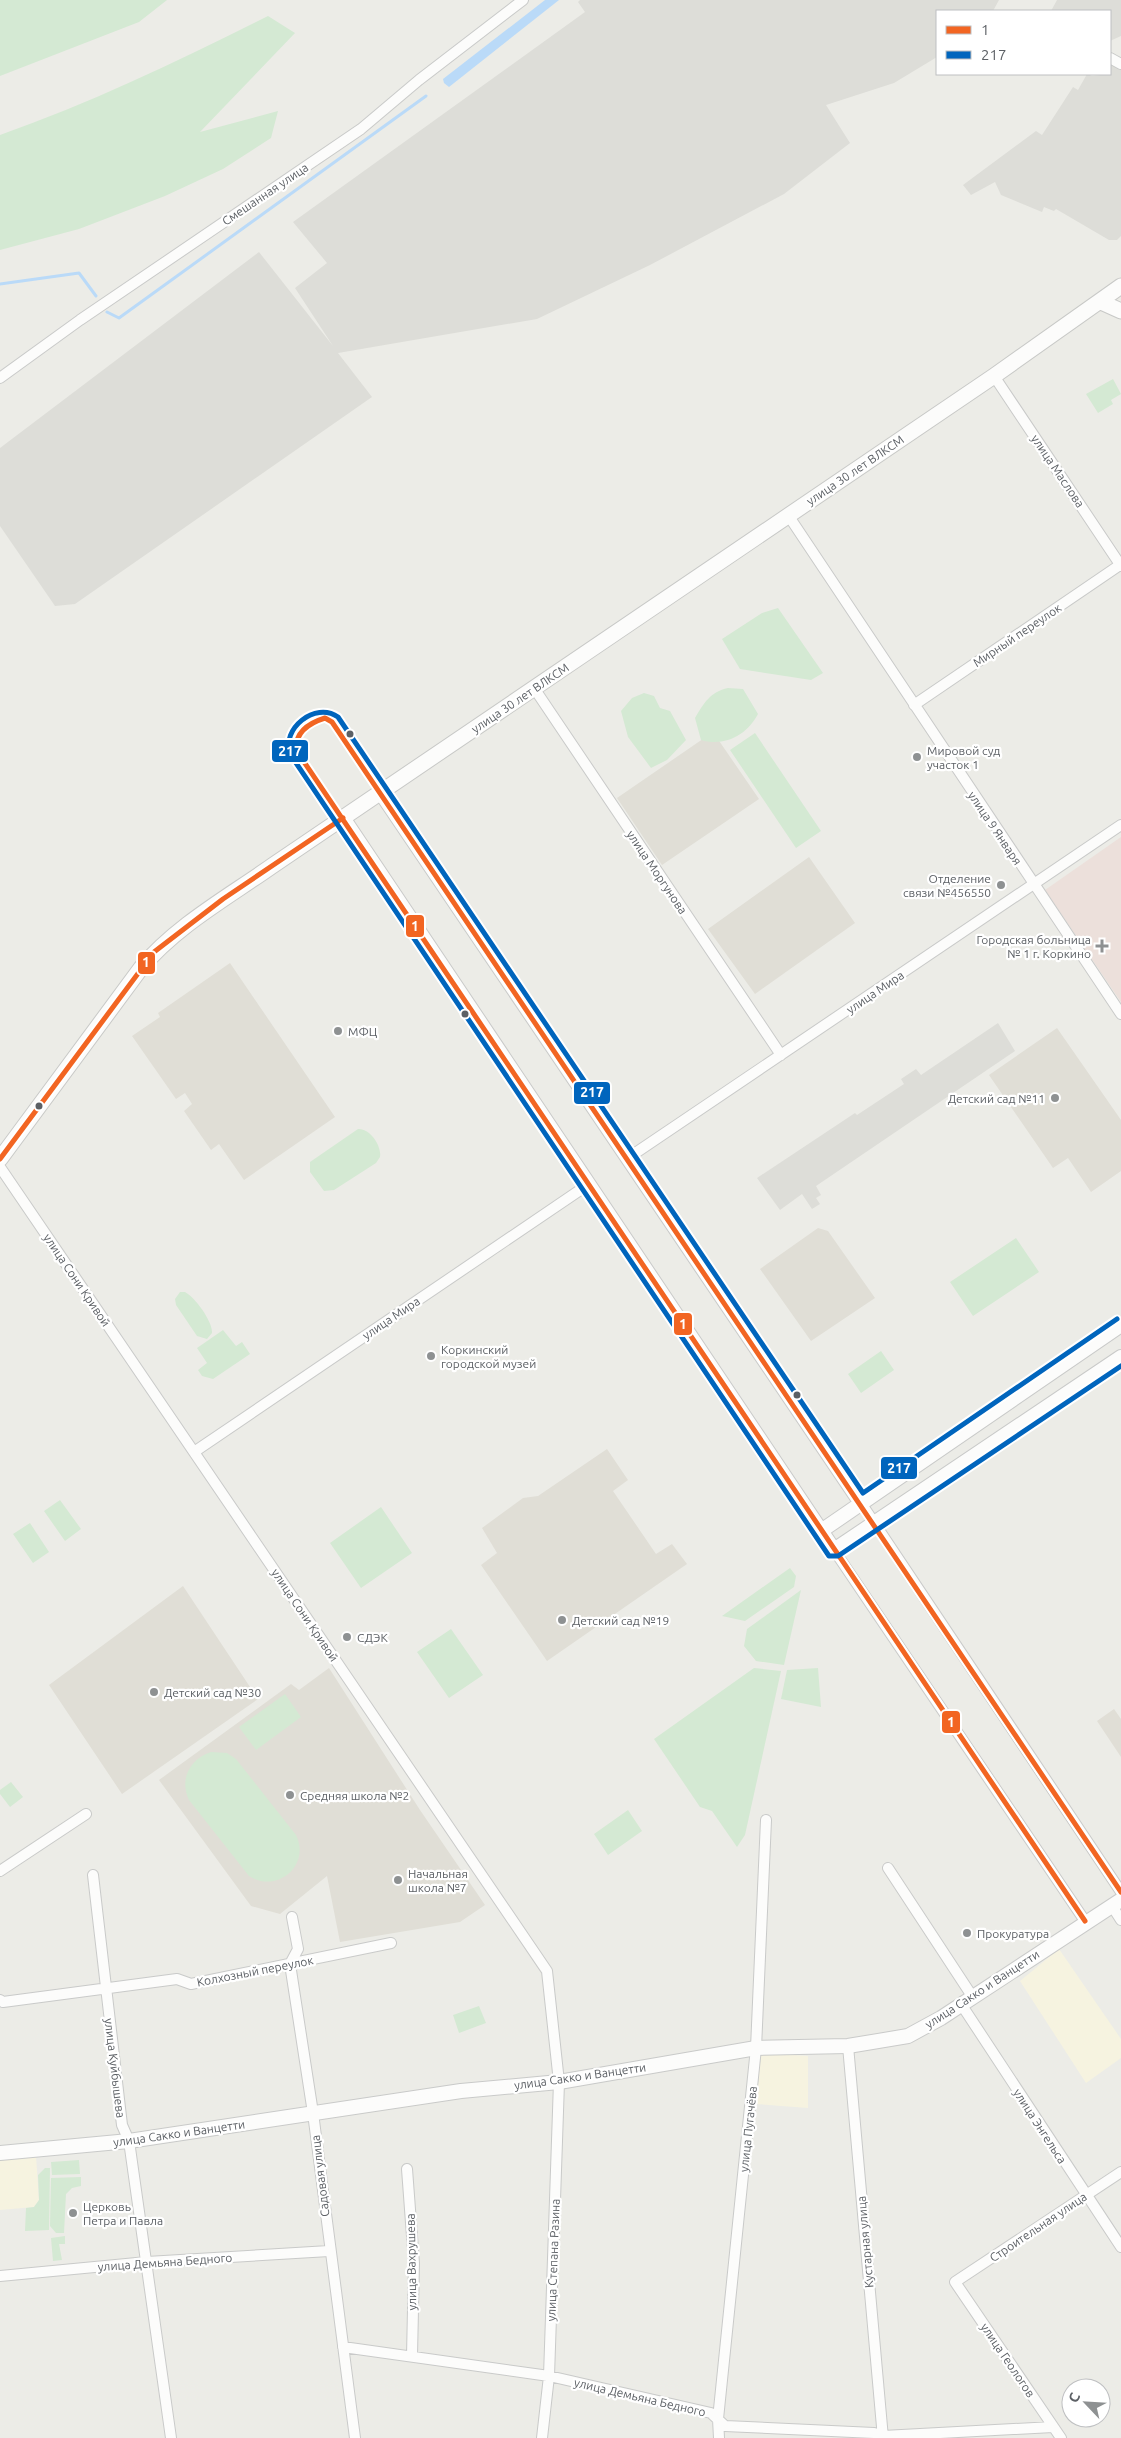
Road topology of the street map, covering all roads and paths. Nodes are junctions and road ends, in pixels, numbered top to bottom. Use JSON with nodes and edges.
{"nodes":[{"id":1,"x":523,"y":0,"type":"edge"},
{"id":2,"x":1121,"y":286,"type":"edge"},
{"id":3,"x":1101,"y":302,"type":"junction"},
{"id":4,"x":1121,"y":311,"type":"edge"},
{"id":5,"x":994,"y":376,"type":"junction"},
{"id":6,"x":0,"y":378,"type":"edge"},
{"id":7,"x":788,"y":515,"type":"junction"},
{"id":8,"x":1120,"y":566,"type":"edge"},
{"id":9,"x":534,"y":688,"type":"junction"},
{"id":10,"x":914,"y":705,"type":"junction"},
{"id":11,"x":381,"y":793,"type":"junction"},
{"id":12,"x":343,"y":818,"type":"junction"},
{"id":13,"x":1121,"y":825,"type":"edge"},
{"id":14,"x":1034,"y":885,"type":"junction"},
{"id":15,"x":1121,"y":1014,"type":"edge"},
{"id":16,"x":781,"y":1055,"type":"junction"},
{"id":17,"x":628,"y":1158,"type":"junction"},
{"id":18,"x":0,"y":1160,"type":"edge"},
{"id":19,"x":0,"y":1167,"type":"edge"},
{"id":20,"x":589,"y":1184,"type":"junction"},
{"id":21,"x":1121,"y":1325,"type":"edge"},
{"id":22,"x":1121,"y":1357,"type":"edge"},
{"id":23,"x":194,"y":1452,"type":"junction"},
{"id":24,"x":861,"y":1503,"type":"junction"},
{"id":25,"x":874,"y":1522,"type":"junction"},
{"id":26,"x":822,"y":1531,"type":"junction"},
{"id":27,"x":834,"y":1550,"type":"junction"},
{"id":28,"x":86,"y":1814,"type":"dead end"},
{"id":29,"x":766,"y":1820,"type":"dead end"},
{"id":30,"x":888,"y":1868,"type":"dead end"},
{"id":31,"x":0,"y":1871,"type":"edge"},
{"id":32,"x":93,"y":1875,"type":"dead end"},
{"id":33,"x":1121,"y":1892,"type":"edge"},
{"id":34,"x":1116,"y":1903,"type":"edge"},
{"id":35,"x":292,"y":1917,"type":"dead end"},
{"id":36,"x":1121,"y":1920,"type":"edge"},
{"id":37,"x":1085,"y":1921,"type":"junction"},
{"id":38,"x":391,"y":1943,"type":"dead end"},
{"id":39,"x":290,"y":1964,"type":"junction"},
{"id":40,"x":105,"y":1990,"type":"junction"},
{"id":41,"x":0,"y":2000,"type":"edge"},
{"id":42,"x":967,"y":2000,"type":"junction"},
{"id":43,"x":848,"y":2046,"type":"junction"},
{"id":44,"x":756,"y":2048,"type":"junction"},
{"id":45,"x":559,"y":2082,"type":"junction"},
{"id":46,"x":313,"y":2113,"type":"junction"},
{"id":47,"x":129,"y":2141,"type":"junction"},
{"id":48,"x":0,"y":2153,"type":"edge"},
{"id":49,"x":407,"y":2169,"type":"dead end"},
{"id":50,"x":1121,"y":2172,"type":"edge"},
{"id":51,"x":1086,"y":2196,"type":"junction"},
{"id":52,"x":1121,"y":2247,"type":"edge"},
{"id":53,"x":329,"y":2251,"type":"junction"},
{"id":54,"x":146,"y":2262,"type":"junction"},
{"id":55,"x":0,"y":2276,"type":"edge"},
{"id":56,"x":955,"y":2282,"type":"joint"},
{"id":57,"x":343,"y":2347,"type":"junction"},
{"id":58,"x":412,"y":2356,"type":"junction"},
{"id":59,"x":548,"y":2376,"type":"junction"},
{"id":60,"x":718,"y":2419,"type":"junction"},
{"id":61,"x":1053,"y":2427,"type":"junction"},
{"id":62,"x":883,"y":2437,"type":"edge"},
{"id":63,"x":171,"y":2438,"type":"edge"},
{"id":64,"x":355,"y":2438,"type":"edge"},
{"id":65,"x":542,"y":2438,"type":"edge"},
{"id":66,"x":719,"y":2438,"type":"edge"},
{"id":67,"x":1061,"y":2438,"type":"edge"}],
"edges":[{"from":1,"to":6,"type":"street","name":"Смешанная улица"},
{"from":2,"to":3,"type":"main road","name":"улица 30 лет ВЛКСМ"},
{"from":3,"to":4,"type":"main road"},
{"from":3,"to":5,"type":"main road","name":"улица 30 лет ВЛКСМ"},
{"from":5,"to":7,"type":"main road","name":"улица 30 лет ВЛКСМ"},
{"from":5,"to":8,"type":"street","name":"улица Маслова"},
{"from":7,"to":9,"type":"main road","name":"улица 30 лет ВЛКСМ"},
{"from":7,"to":10,"type":"street","name":"улица 9 Января"},
{"from":8,"to":10,"type":"street","name":"Мирный переулок"},
{"from":9,"to":11,"type":"main road","name":"улица 30 лет ВЛКСМ"},
{"from":9,"to":16,"type":"street","name":"улица Моргунова"},
{"from":10,"to":14,"type":"street","name":"улица 9 Января"},
{"from":11,"to":12,"type":"main road","name":"улица 30 лет ВЛКСМ"},
{"from":11,"to":17,"type":"street"},
{"from":12,"to":18,"type":"main road","name":"улица 30 лет ВЛКСМ"},
{"from":12,"to":20,"type":"street"},
{"from":13,"to":14,"type":"street","name":"улица Мира"},
{"from":14,"to":15,"type":"street","name":"улица 9 Января"},
{"from":14,"to":16,"type":"street","name":"улица Мира"},
{"from":16,"to":17,"type":"street","name":"улица Мира"},
{"from":17,"to":24,"type":"street"},
{"from":19,"to":23,"type":"street","name":"улица Сони Кривой"},
{"from":20,"to":23,"type":"street","name":"улица Мира"},
{"from":20,"to":26,"type":"street"},
{"from":21,"to":24,"type":"street"},
{"from":22,"to":25,"type":"street"},
{"from":23,"to":45,"type":"street","name":"улица Сони Кривой"},
{"from":24,"to":25,"type":"street"},
{"from":24,"to":26,"type":"street"},
{"from":25,"to":27,"type":"street"},
{"from":25,"to":33,"type":"street"},
{"from":26,"to":27,"type":"street"},
{"from":27,"to":37,"type":"street"},
{"from":28,"to":31,"type":"street"},
{"from":29,"to":44,"type":"street","name":"улица Пугачёва"},
{"from":30,"to":42,"type":"street","name":"улица Энгельса"},
{"from":32,"to":40,"type":"street","name":"улица Куйбышева"},
{"from":34,"to":36,"type":"street"},
{"from":34,"to":37,"type":"street","name":"улица Сакко и Ванцетти"},
{"from":35,"to":39,"type":"street","name":"Садовая улица"},
{"from":37,"to":42,"type":"street","name":"улица Сакко и Ванцетти"},
{"from":38,"to":39,"type":"street","name":"Колхозный переулок"},
{"from":39,"to":40,"type":"street","name":"Колхозный переулок"},
{"from":39,"to":46,"type":"street","name":"Садовая улица"},
{"from":40,"to":41,"type":"street","name":"Колхозный переулок"},
{"from":40,"to":47,"type":"street","name":"улица Куйбышева"},
{"from":42,"to":43,"type":"street","name":"улица Сакко и Ванцетти"},
{"from":42,"to":51,"type":"street","name":"улица Энгельса"},
{"from":43,"to":44,"type":"street","name":"улица Сакко и Ванцетти"},
{"from":43,"to":62,"type":"street","name":"Кустарная улица"},
{"from":44,"to":45,"type":"street","name":"улица Сакко и Ванцетти"},
{"from":44,"to":60,"type":"street","name":"улица Пугачёва"},
{"from":45,"to":46,"type":"street","name":"улица Сакко и Ванцетти"},
{"from":45,"to":59,"type":"street","name":"улица Степана Разина"},
{"from":46,"to":47,"type":"street","name":"улица Сакко и Ванцетти"},
{"from":46,"to":53,"type":"street","name":"Садовая улица"},
{"from":47,"to":48,"type":"street","name":"улица Сакко и Ванцетти"},
{"from":47,"to":54,"type":"street","name":"улица Куйбышева"},
{"from":49,"to":58,"type":"street","name":"улица Вахрушева"},
{"from":50,"to":51,"type":"street","name":"Строительная улица"},
{"from":51,"to":52,"type":"street","name":"улица Энгельса"},
{"from":51,"to":56,"type":"street","name":"Строительная улица"},
{"from":53,"to":54,"type":"street","name":"улица Демьяна Бедного"},
{"from":53,"to":57,"type":"street","name":"Садовая улица"},
{"from":54,"to":55,"type":"street","name":"улица Демьяна Бедного"},
{"from":54,"to":63,"type":"street","name":"улица Куйбышева"},
{"from":56,"to":61,"type":"street","name":"улица Геологов"},
{"from":57,"to":58,"type":"street","name":"улица Демьяна Бедного"},
{"from":57,"to":64,"type":"street","name":"Садовая улица"},
{"from":58,"to":59,"type":"street","name":"улица Демьяна Бедного"},
{"from":59,"to":60,"type":"street","name":"улица Демьяна Бедного"},
{"from":59,"to":65,"type":"street","name":"улица Степана Разина"},
{"from":60,"to":62,"type":"street","name":"улица Демьяна Бедного"},
{"from":60,"to":66,"type":"street","name":"улица Пугачёва"},
{"from":61,"to":62,"type":"street","name":"улица Демьяна Бедного"},
{"from":61,"to":67,"type":"street","name":"улица Геологов"}]}
